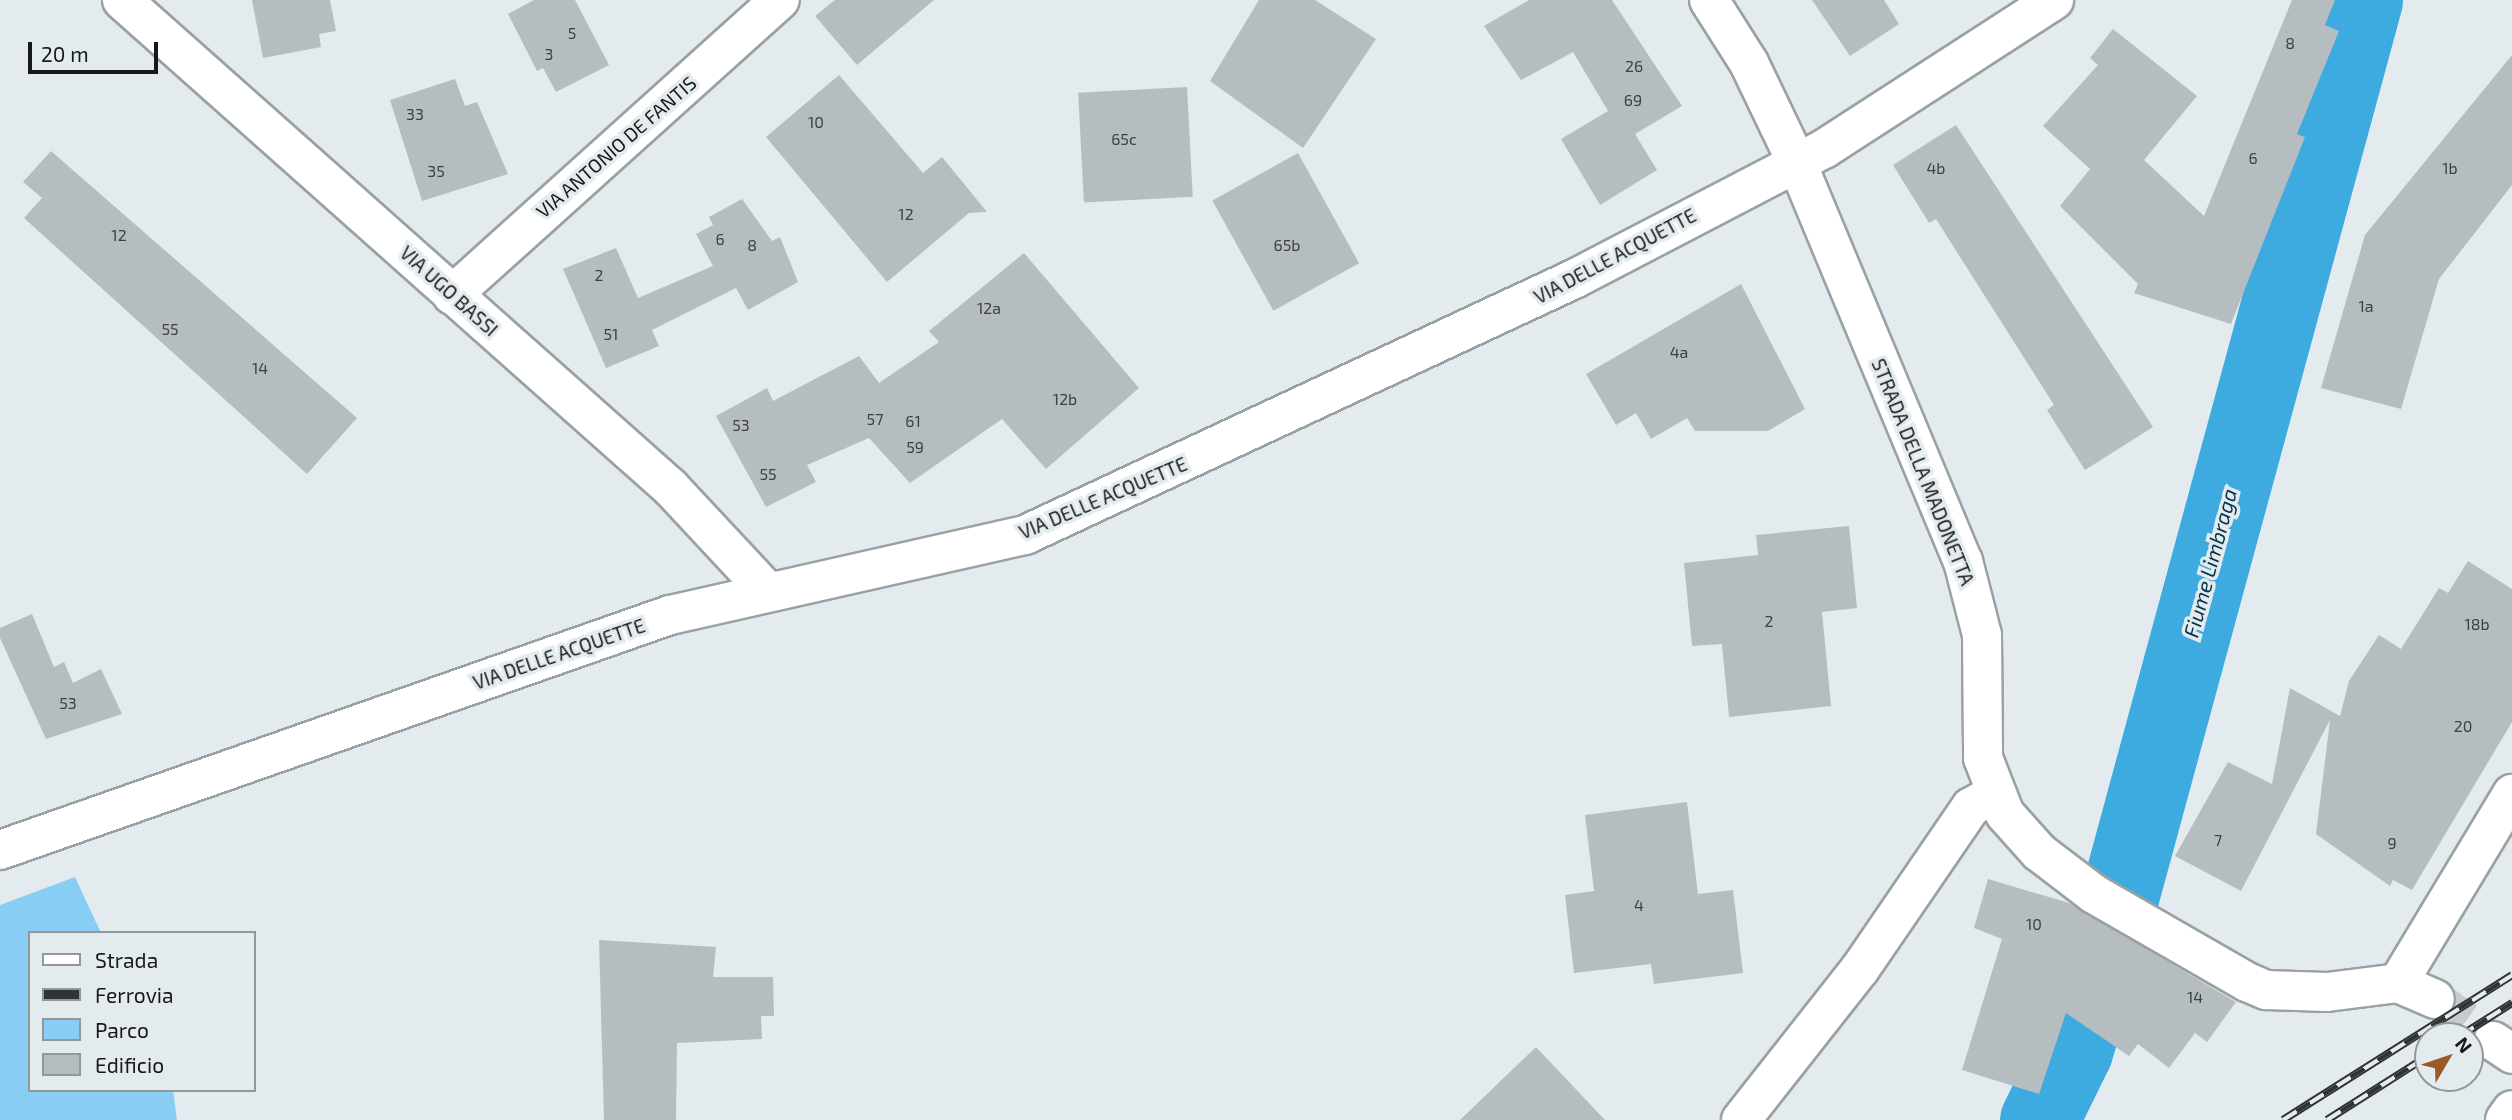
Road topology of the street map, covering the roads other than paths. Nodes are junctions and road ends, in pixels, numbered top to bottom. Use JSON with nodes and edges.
{"nodes":[{"id":1,"x":780,"y":0,"type":"edge"},
{"id":2,"x":1709,"y":0,"type":"edge"},
{"id":3,"x":2054,"y":0,"type":"edge"},
{"id":4,"x":130,"y":3,"type":"edge"},
{"id":5,"x":1797,"y":163,"type":"junction"},
{"id":6,"x":452,"y":295,"type":"junction"},
{"id":7,"x":768,"y":592,"type":"junction"},
{"id":8,"x":1994,"y":794,"type":"junction"},
{"id":9,"x":2512,"y":794,"type":"edge"},
{"id":10,"x":0,"y":850,"type":"edge"},
{"id":11,"x":2398,"y":983,"type":"junction"},
{"id":12,"x":2435,"y":999,"type":"tunnel mouth"},
{"id":13,"x":2512,"y":1110,"type":"edge"},
{"id":14,"x":1741,"y":1120,"type":"edge"},
{"id":15,"x":2505,"y":1120,"type":"edge"}],
"edges":[{"from":1,"to":6,"type":"street","name":"VIA ANTONIO DE FANTIS"},
{"from":2,"to":5,"type":"street","name":"STRADA DELLA MADONETTA"},
{"from":3,"to":5,"type":"street","name":"VIA DELLE ACQUETTE"},
{"from":4,"to":6,"type":"street","name":"VIA UGO BASSI"},
{"from":5,"to":7,"type":"street","name":"VIA DELLE ACQUETTE"},
{"from":5,"to":8,"type":"street","name":"STRADA DELLA MADONETTA"},
{"from":6,"to":7,"type":"street","name":"VIA UGO BASSI"},
{"from":7,"to":10,"type":"street","name":"VIA DELLE ACQUETTE"},
{"from":8,"to":11,"type":"street","name":"STRADA DELLA MADONETTA"},
{"from":8,"to":14,"type":"street"},
{"from":9,"to":11,"type":"street"},
{"from":11,"to":12,"type":"street"},
{"from":13,"to":15,"type":"street"}]}
